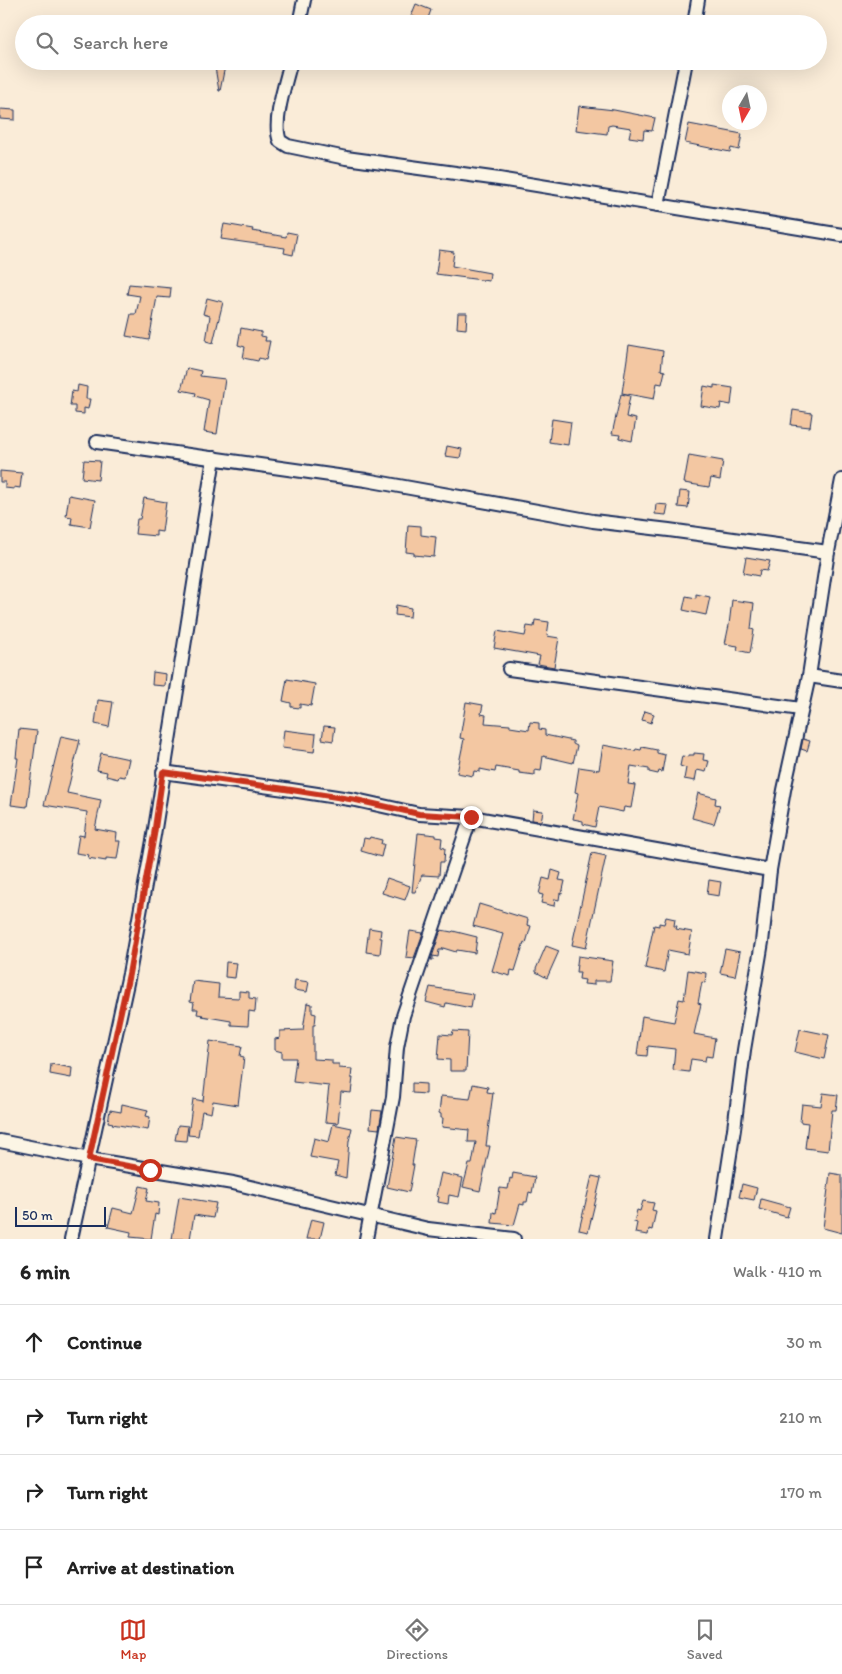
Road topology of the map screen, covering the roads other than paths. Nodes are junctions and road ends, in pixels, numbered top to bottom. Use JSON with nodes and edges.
{"nodes":[{"id":1,"x":304,"y":0,"type":"edge"},
{"id":2,"x":698,"y":0,"type":"edge"},
{"id":3,"x":301,"y":15,"type":"edge"},
{"id":4,"x":696,"y":15,"type":"edge"},
{"id":5,"x":288,"y":70,"type":"edge"},
{"id":6,"x":684,"y":70,"type":"edge"},
{"id":7,"x":658,"y":205,"type":"junction"},
{"id":8,"x":842,"y":235,"type":"edge"},
{"id":9,"x":97,"y":442,"type":"dead end"},
{"id":10,"x":214,"y":458,"type":"junction"},
{"id":11,"x":842,"y":480,"type":"edge"},
{"id":12,"x":840,"y":503,"type":"edge"},
{"id":13,"x":828,"y":552,"type":"junction"},
{"id":14,"x":509,"y":669,"type":"dead end"},
{"id":15,"x":809,"y":676,"type":"junction"},
{"id":16,"x":842,"y":681,"type":"edge"},
{"id":17,"x":801,"y":709,"type":"junction"},
{"id":18,"x":163,"y":772,"type":"junction"},
{"id":19,"x":471,"y":817,"type":"junction"},
{"id":20,"x":770,"y":870,"type":"junction"},
{"id":21,"x":0,"y":1141,"type":"edge"},
{"id":22,"x":89,"y":1159,"type":"junction"},
{"id":23,"x":371,"y":1215,"type":"junction"},
{"id":24,"x":71,"y":1239,"type":"edge"},
{"id":25,"x":366,"y":1239,"type":"edge"},
{"id":26,"x":514,"y":1239,"type":"edge"},
{"id":27,"x":717,"y":1239,"type":"edge"}],
"edges":[{"from":1,"to":3,"type":"street"},
{"from":2,"to":4,"type":"street"},
{"from":5,"to":7,"type":"street"},
{"from":6,"to":7,"type":"street"},
{"from":7,"to":8,"type":"street"},
{"from":9,"to":10,"type":"street"},
{"from":10,"to":13,"type":"street"},
{"from":10,"to":18,"type":"street"},
{"from":11,"to":12,"type":"street"},
{"from":12,"to":13,"type":"street"},
{"from":13,"to":15,"type":"street"},
{"from":14,"to":17,"type":"street"},
{"from":15,"to":16,"type":"street"},
{"from":15,"to":17,"type":"street"},
{"from":17,"to":20,"type":"street"},
{"from":18,"to":19,"type":"street"},
{"from":18,"to":22,"type":"street"},
{"from":19,"to":20,"type":"street"},
{"from":19,"to":23,"type":"street"},
{"from":20,"to":27,"type":"street"},
{"from":21,"to":22,"type":"street"},
{"from":22,"to":23,"type":"street"},
{"from":22,"to":24,"type":"street"},
{"from":23,"to":25,"type":"street"},
{"from":23,"to":26,"type":"street"}]}
